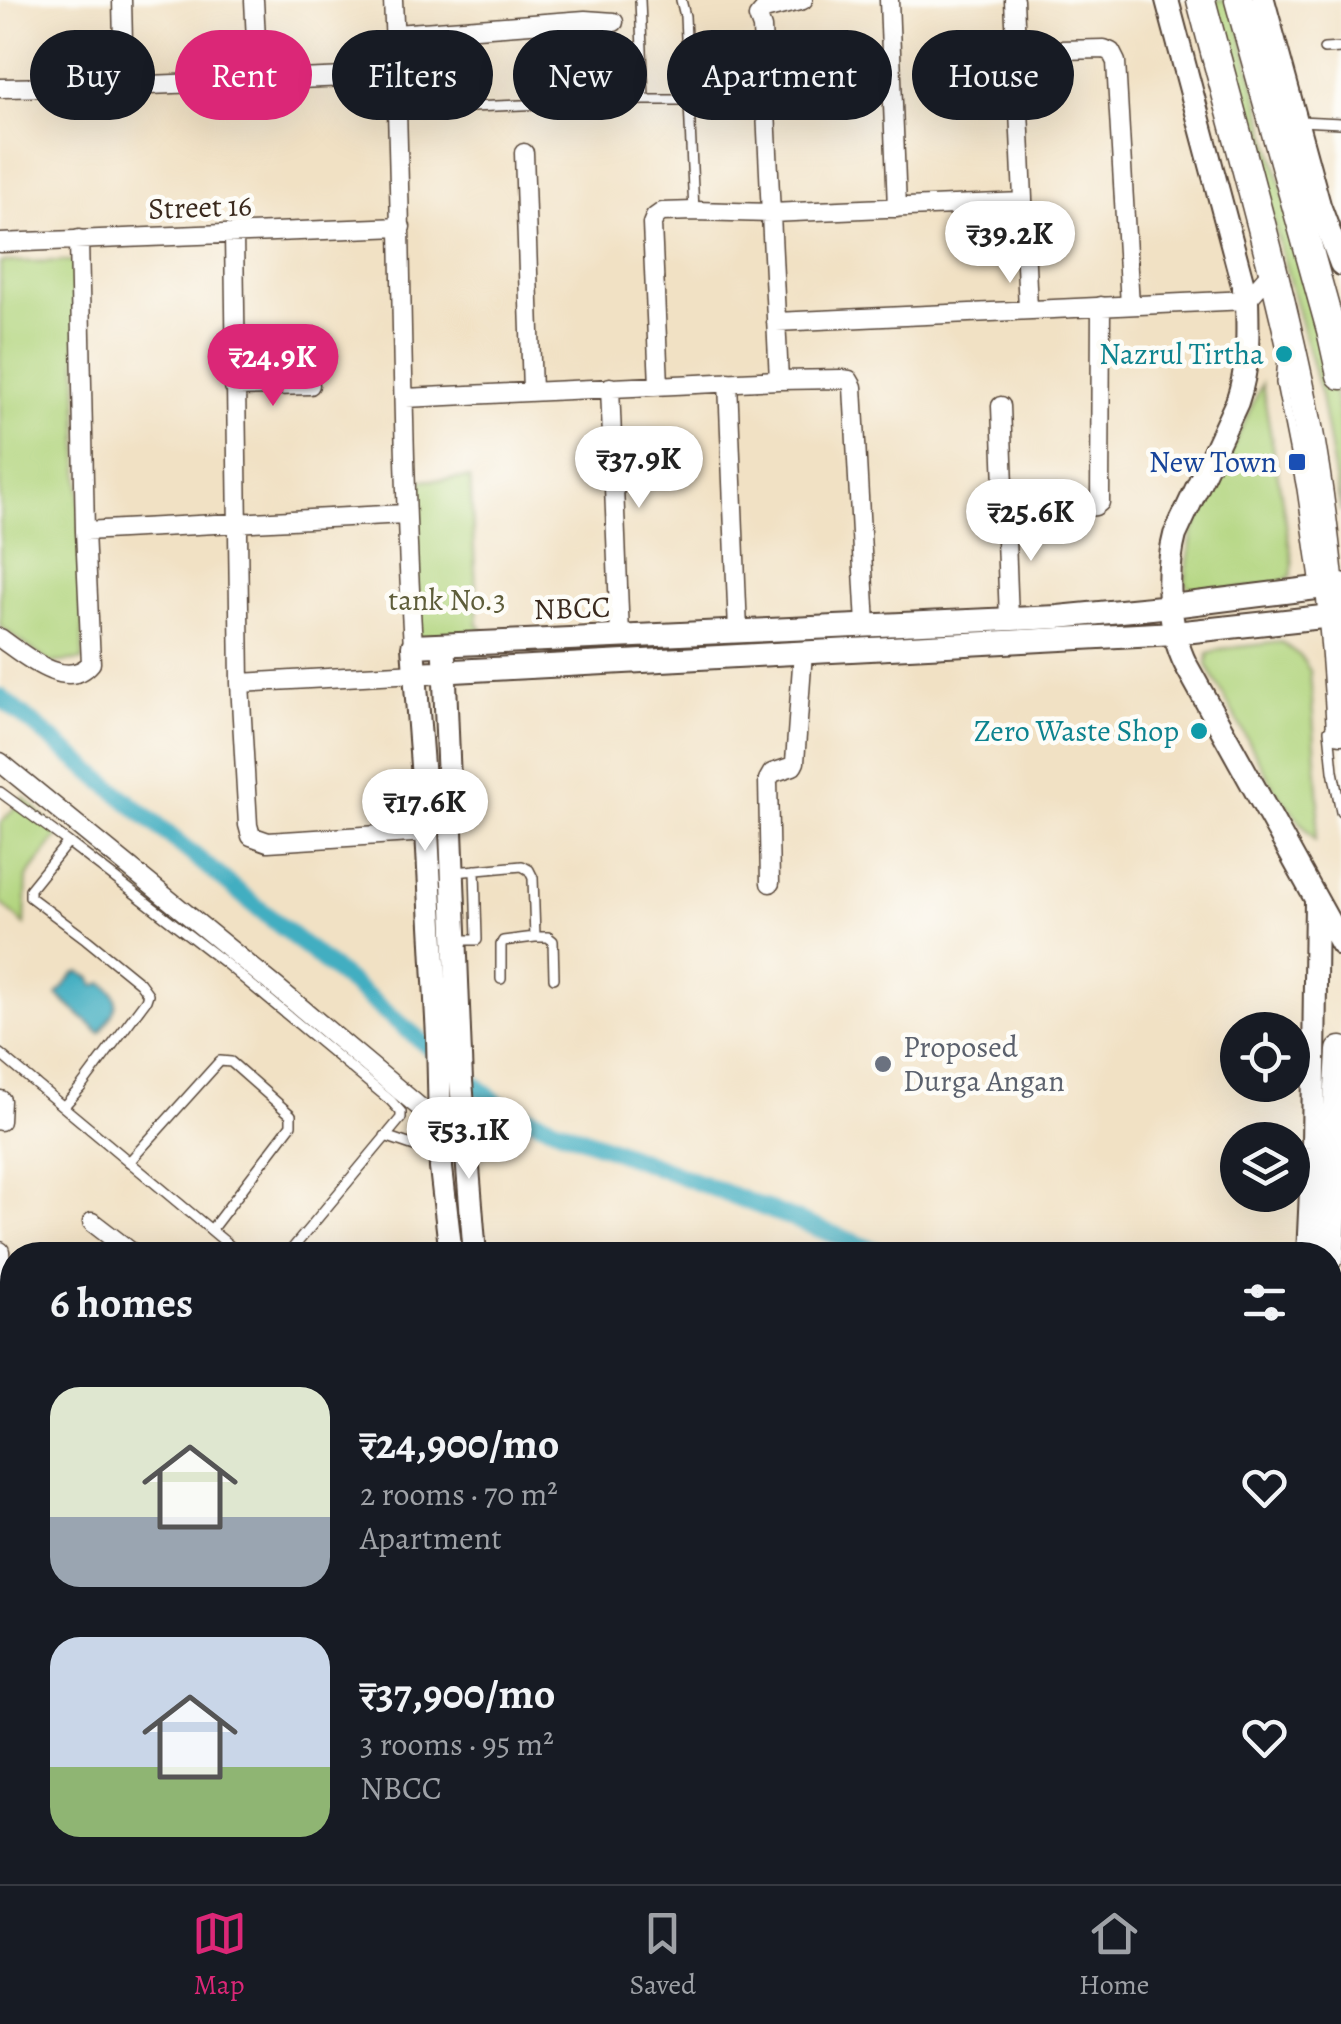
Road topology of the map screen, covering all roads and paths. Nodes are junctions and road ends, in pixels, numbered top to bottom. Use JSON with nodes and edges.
{"nodes":[{"id":1,"x":122,"y":0,"type":"edge"},
{"id":2,"x":254,"y":0,"type":"edge"},
{"id":3,"x":393,"y":0,"type":"edge"},
{"id":4,"x":640,"y":0,"type":"edge"},
{"id":5,"x":681,"y":0,"type":"edge"},
{"id":6,"x":746,"y":0,"type":"edge"},
{"id":7,"x":802,"y":0,"type":"edge"},
{"id":8,"x":889,"y":0,"type":"edge"},
{"id":9,"x":1014,"y":0,"type":"edge"},
{"id":10,"x":1167,"y":0,"type":"edge"},
{"id":11,"x":1201,"y":0,"type":"edge"},
{"id":12,"x":1239,"y":0,"type":"edge"},
{"id":13,"x":1263,"y":0,"type":"edge"},
{"id":14,"x":758,"y":16,"type":"junction"},
{"id":15,"x":614,"y":22,"type":"dead end"},
{"id":16,"x":123,"y":30,"type":"edge"},
{"id":17,"x":256,"y":30,"type":"edge"},
{"id":18,"x":395,"y":30,"type":"edge"},
{"id":19,"x":449,"y":30,"type":"edge"},
{"id":20,"x":641,"y":30,"type":"edge"},
{"id":21,"x":686,"y":30,"type":"edge"},
{"id":22,"x":1015,"y":30,"type":"edge"},
{"id":23,"x":1341,"y":48,"type":"edge"},
{"id":24,"x":1324,"y":49,"type":"dead end"},
{"id":25,"x":1074,"y":50,"type":"edge"},
{"id":26,"x":0,"y":88,"type":"edge"},
{"id":27,"x":30,"y":88,"type":"edge"},
{"id":28,"x":397,"y":120,"type":"edge"},
{"id":29,"x":691,"y":120,"type":"edge"},
{"id":30,"x":1019,"y":120,"type":"edge"},
{"id":31,"x":1295,"y":121,"type":"junction"},
{"id":32,"x":1341,"y":123,"type":"edge"},
{"id":33,"x":524,"y":153,"type":"dead end"},
{"id":34,"x":1022,"y":202,"type":"junction"},
{"id":35,"x":897,"y":208,"type":"junction"},
{"id":36,"x":694,"y":211,"type":"junction"},
{"id":37,"x":772,"y":213,"type":"junction"},
{"id":38,"x":402,"y":227,"type":"junction"},
{"id":39,"x":234,"y":233,"type":"junction"},
{"id":40,"x":79,"y":239,"type":"junction"},
{"id":41,"x":0,"y":243,"type":"edge"},
{"id":42,"x":1341,"y":264,"type":"edge"},
{"id":43,"x":1272,"y":271,"type":"junction"},
{"id":44,"x":1247,"y":300,"type":"junction"},
{"id":45,"x":1130,"y":304,"type":"junction"},
{"id":46,"x":1102,"y":306,"type":"junction"},
{"id":47,"x":1028,"y":309,"type":"junction"},
{"id":48,"x":776,"y":322,"type":"junction"},
{"id":49,"x":1336,"y":337,"type":"edge"},
{"id":50,"x":1341,"y":374,"type":"edge"},
{"id":51,"x":779,"y":380,"type":"junction"},
{"id":52,"x":728,"y":382,"type":"junction"},
{"id":53,"x":310,"y":384,"type":"dead end"},
{"id":54,"x":659,"y":385,"type":"junction"},
{"id":55,"x":610,"y":386,"type":"junction"},
{"id":56,"x":234,"y":387,"type":"junction"},
{"id":57,"x":532,"y":391,"type":"junction"},
{"id":58,"x":406,"y":398,"type":"junction"},
{"id":59,"x":1001,"y":406,"type":"dead end"},
{"id":60,"x":1005,"y":510,"type":"junction"},
{"id":61,"x":406,"y":514,"type":"junction"},
{"id":62,"x":236,"y":523,"type":"junction"},
{"id":63,"x":85,"y":532,"type":"junction"},
{"id":64,"x":1329,"y":586,"type":"edge"},
{"id":65,"x":1172,"y":606,"type":"junction"},
{"id":66,"x":1009,"y":619,"type":"junction"},
{"id":67,"x":1329,"y":620,"type":"edge"},
{"id":68,"x":866,"y":625,"type":"junction"},
{"id":69,"x":738,"y":631,"type":"junction"},
{"id":70,"x":1175,"y":633,"type":"junction"},
{"id":71,"x":620,"y":636,"type":"junction"},
{"id":72,"x":0,"y":638,"type":"edge"},
{"id":73,"x":443,"y":644,"type":"junction"},
{"id":74,"x":413,"y":646,"type":"junction"},
{"id":75,"x":803,"y":652,"type":"junction"},
{"id":76,"x":444,"y":671,"type":"junction"},
{"id":77,"x":416,"y":673,"type":"junction"},
{"id":78,"x":240,"y":683,"type":"junction"},
{"id":79,"x":1335,"y":727,"type":"edge"},
{"id":80,"x":0,"y":762,"type":"edge"},
{"id":81,"x":0,"y":792,"type":"edge"},
{"id":82,"x":1341,"y":812,"type":"edge"},
{"id":83,"x":427,"y":832,"type":"junction"},
{"id":84,"x":68,"y":842,"type":"junction"},
{"id":85,"x":464,"y":871,"type":"junction"},
{"id":86,"x":770,"y":883,"type":"dead end"},
{"id":87,"x":1316,"y":897,"type":"junction"},
{"id":88,"x":535,"y":937,"type":"junction"},
{"id":89,"x":1341,"y":944,"type":"edge"},
{"id":90,"x":554,"y":978,"type":"dead end"},
{"id":91,"x":502,"y":980,"type":"dead end"},
{"id":92,"x":449,"y":1036,"type":"junction"},
{"id":93,"x":1341,"y":1051,"type":"edge"},
{"id":94,"x":0,"y":1054,"type":"edge"},
{"id":95,"x":1,"y":1100,"type":"edge"},
{"id":96,"x":64,"y":1106,"type":"junction"},
{"id":97,"x":0,"y":1121,"type":"edge"},
{"id":98,"x":448,"y":1122,"type":"junction"},
{"id":99,"x":385,"y":1136,"type":"junction"},
{"id":100,"x":441,"y":1155,"type":"junction"},
{"id":101,"x":129,"y":1162,"type":"junction"},
{"id":102,"x":92,"y":1222,"type":"dead end"},
{"id":103,"x":212,"y":1230,"type":"junction"},
{"id":104,"x":118,"y":1242,"type":"edge"},
{"id":105,"x":226,"y":1242,"type":"edge"},
{"id":106,"x":298,"y":1242,"type":"edge"},
{"id":107,"x":450,"y":1242,"type":"edge"},
{"id":108,"x":472,"y":1242,"type":"edge"},
{"id":109,"x":1309,"y":1242,"type":"edge"},
{"id":110,"x":1331,"y":1242,"type":"edge"}],
"edges":[{"from":1,"to":16,"type":"street"},
{"from":2,"to":17,"type":"street"},
{"from":3,"to":18,"type":"street"},
{"from":4,"to":20,"type":"lane"},
{"from":5,"to":21,"type":"lane"},
{"from":6,"to":14,"type":"street"},
{"from":7,"to":14,"type":"street"},
{"from":8,"to":35,"type":"street"},
{"from":9,"to":22,"type":"street"},
{"from":10,"to":44,"type":"street"},
{"from":11,"to":43,"type":"main road"},
{"from":12,"to":49,"type":"main road"},
{"from":13,"to":31,"type":"street"},
{"from":14,"to":37,"type":"street"},
{"from":15,"to":19,"type":"street"},
{"from":23,"to":24,"type":"lane"},
{"from":25,"to":45,"type":"street"},
{"from":26,"to":27,"type":"street"},
{"from":28,"to":38,"type":"street"},
{"from":29,"to":36,"type":"lane"},
{"from":30,"to":34,"type":"street"},
{"from":31,"to":32,"type":"lane"},
{"from":31,"to":42,"type":"street"},
{"from":33,"to":57,"type":"street"},
{"from":34,"to":35,"type":"street"},
{"from":34,"to":47,"type":"street"},
{"from":35,"to":37,"type":"street"},
{"from":36,"to":37,"type":"street"},
{"from":36,"to":54,"type":"street"},
{"from":37,"to":48,"type":"street"},
{"from":38,"to":39,"type":"street","name":"Street 16"},
{"from":38,"to":58,"type":"street"},
{"from":39,"to":40,"type":"street","name":"Street 16"},
{"from":39,"to":56,"type":"street"},
{"from":40,"to":41,"type":"street","name":"Street 16"},
{"from":40,"to":63,"type":"street"},
{"from":43,"to":44,"type":"street"},
{"from":43,"to":64,"type":"main road"},
{"from":44,"to":45,"type":"street"},
{"from":44,"to":65,"type":"street"},
{"from":45,"to":46,"type":"street"},
{"from":46,"to":47,"type":"street"},
{"from":46,"to":60,"type":"street"},
{"from":47,"to":48,"type":"street"},
{"from":48,"to":51,"type":"street"},
{"from":49,"to":50,"type":"main road"},
{"from":51,"to":52,"type":"street"},
{"from":51,"to":68,"type":"street"},
{"from":52,"to":54,"type":"street"},
{"from":52,"to":69,"type":"street"},
{"from":53,"to":56,"type":"street"},
{"from":54,"to":55,"type":"street"},
{"from":55,"to":57,"type":"street"},
{"from":55,"to":71,"type":"street"},
{"from":56,"to":62,"type":"street"},
{"from":57,"to":58,"type":"street"},
{"from":58,"to":61,"type":"street"},
{"from":59,"to":60,"type":"street"},
{"from":60,"to":66,"type":"street"},
{"from":61,"to":62,"type":"street"},
{"from":61,"to":74,"type":"street"},
{"from":62,"to":63,"type":"street"},
{"from":62,"to":78,"type":"street"},
{"from":63,"to":72,"type":"street"},
{"from":64,"to":65,"type":"street","name":"NBCC"},
{"from":64,"to":67,"type":"main road"},
{"from":65,"to":66,"type":"street","name":"NBCC"},
{"from":65,"to":70,"type":"street"},
{"from":66,"to":68,"type":"street","name":"NBCC"},
{"from":67,"to":70,"type":"street"},
{"from":67,"to":79,"type":"main road"},
{"from":68,"to":69,"type":"street","name":"NBCC"},
{"from":69,"to":71,"type":"street","name":"NBCC"},
{"from":70,"to":75,"type":"street"},
{"from":70,"to":87,"type":"street"},
{"from":71,"to":73,"type":"street","name":"NBCC"},
{"from":73,"to":74,"type":"street","name":"NBCC"},
{"from":73,"to":76,"type":"street"},
{"from":74,"to":77,"type":"street"},
{"from":75,"to":76,"type":"street"},
{"from":75,"to":86,"type":"street"},
{"from":76,"to":77,"type":"street"},
{"from":76,"to":85,"type":"street"},
{"from":77,"to":78,"type":"street"},
{"from":77,"to":83,"type":"street"},
{"from":78,"to":83,"type":"street"},
{"from":79,"to":82,"type":"lane"},
{"from":80,"to":98,"type":"street"},
{"from":81,"to":84,"type":"lane"},
{"from":83,"to":92,"type":"street"},
{"from":84,"to":96,"type":"lane"},
{"from":84,"to":99,"type":"lane"},
{"from":85,"to":88,"type":"lane"},
{"from":85,"to":92,"type":"street"},
{"from":87,"to":89,"type":"street"},
{"from":87,"to":109,"type":"street"},
{"from":88,"to":90,"type":"lane"},
{"from":88,"to":91,"type":"lane"},
{"from":92,"to":98,"type":"street"},
{"from":93,"to":110,"type":"main road"},
{"from":94,"to":96,"type":"lane"},
{"from":95,"to":97,"type":"street"},
{"from":96,"to":101,"type":"lane"},
{"from":98,"to":100,"type":"street"},
{"from":98,"to":108,"type":"street"},
{"from":99,"to":100,"type":"lane"},
{"from":99,"to":106,"type":"lane"},
{"from":100,"to":107,"type":"street"},
{"from":101,"to":103,"type":"lane"},
{"from":101,"to":103,"type":"lane"},
{"from":102,"to":104,"type":"street"},
{"from":103,"to":105,"type":"lane"}]}
